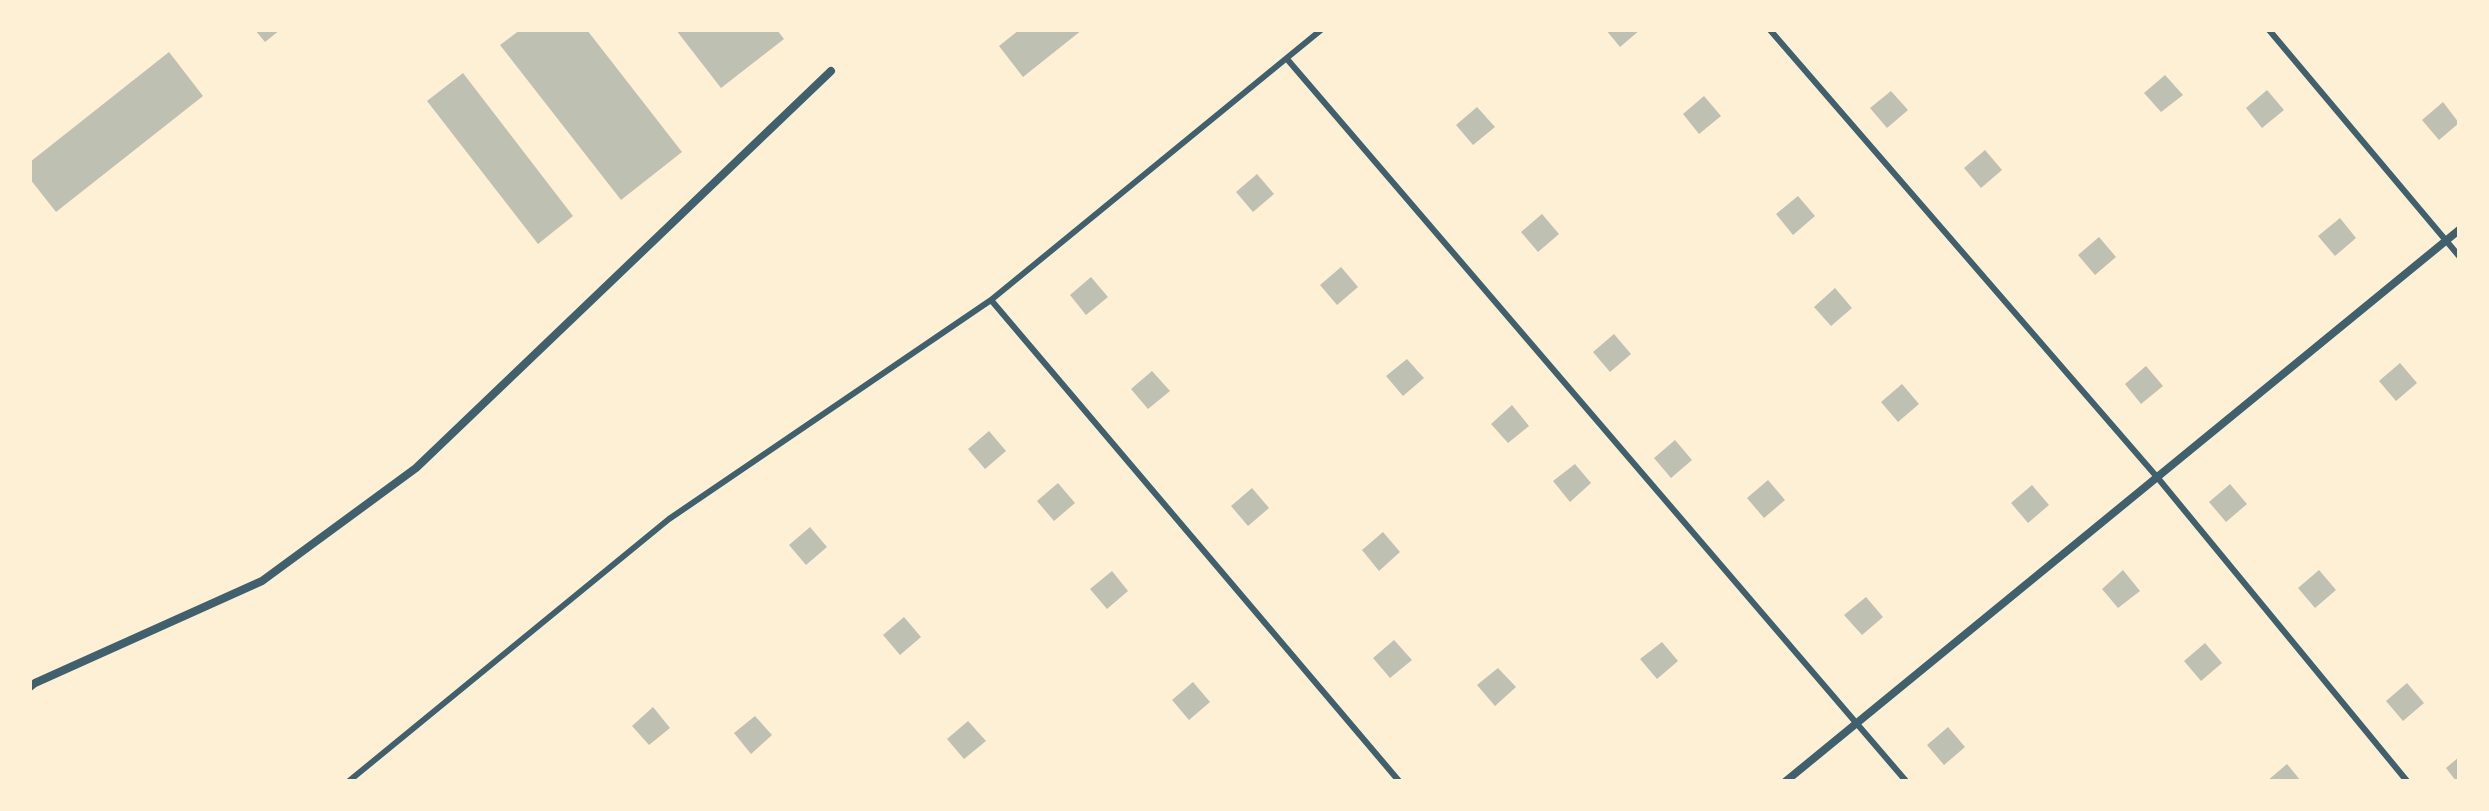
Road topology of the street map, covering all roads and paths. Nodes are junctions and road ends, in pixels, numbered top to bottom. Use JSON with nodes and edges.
{"nodes":[{"id":1,"x":1321,"y":30,"type":"edge"},
{"id":2,"x":1770,"y":30,"type":"edge"},
{"id":3,"x":2269,"y":30,"type":"edge"},
{"id":4,"x":1287,"y":59,"type":"junction"},
{"id":5,"x":831,"y":71,"type":"dead end"},
{"id":6,"x":2459,"y":230,"type":"edge"},
{"id":7,"x":2446,"y":241,"type":"junction"},
{"id":8,"x":2459,"y":256,"type":"edge"},
{"id":9,"x":991,"y":300,"type":"junction"},
{"id":10,"x":2157,"y":477,"type":"junction"},
{"id":11,"x":30,"y":687,"type":"edge"},
{"id":12,"x":1858,"y":722,"type":"junction"},
{"id":13,"x":349,"y":781,"type":"edge"},
{"id":14,"x":1399,"y":781,"type":"edge"},
{"id":15,"x":1786,"y":781,"type":"edge"},
{"id":16,"x":1906,"y":781,"type":"edge"},
{"id":17,"x":2407,"y":781,"type":"edge"}],
"edges":[{"from":1,"to":4,"type":"lane"},
{"from":2,"to":10,"type":"lane"},
{"from":3,"to":7,"type":"lane"},
{"from":4,"to":9,"type":"lane"},
{"from":4,"to":12,"type":"lane"},
{"from":5,"to":11,"type":"street"},
{"from":6,"to":7,"type":"street"},
{"from":7,"to":8,"type":"lane"},
{"from":7,"to":10,"type":"street"},
{"from":9,"to":13,"type":"lane"},
{"from":9,"to":14,"type":"lane"},
{"from":10,"to":12,"type":"street"},
{"from":10,"to":17,"type":"lane"},
{"from":12,"to":15,"type":"street"},
{"from":12,"to":16,"type":"lane"}]}
